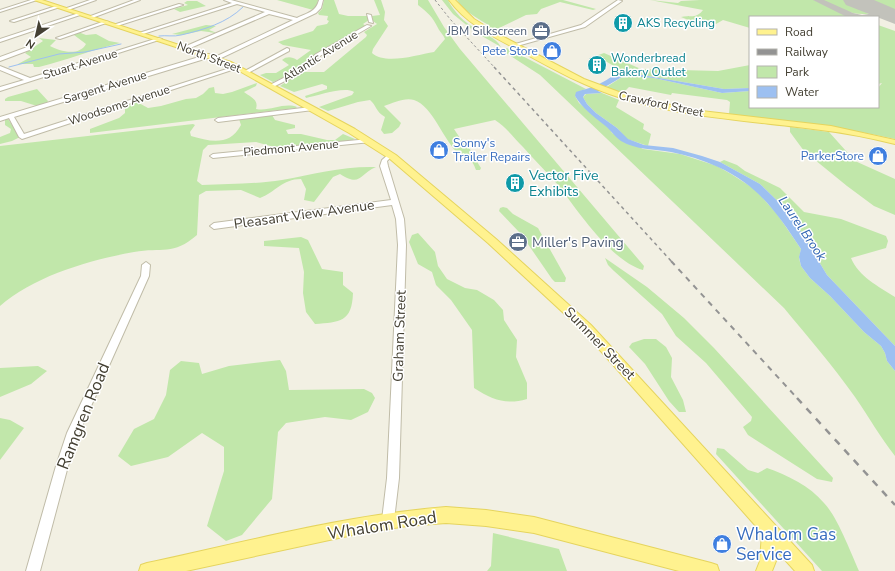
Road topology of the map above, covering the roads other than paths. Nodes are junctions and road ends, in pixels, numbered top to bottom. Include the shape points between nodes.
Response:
1 (36, 0) edge
2 (94, 0) edge
3 (138, 0) edge
4 (226, 0) edge
5 (320, 0) edge
6 (452, 0) edge
7 (620, 1) dead end
8 (237, 3) junction
9 (181, 5) dead end
10 (58, 6) junction
11 (66, 9) junction
12 (0, 11) edge
13 (269, 12) junction
14 (81, 14) junction
15 (369, 15) dead end
16 (90, 17) junction
17 (297, 20) junction
18 (12, 21) dead end
19 (107, 22) junction
20 (115, 25) junction
21 (75, 33) junction
22 (141, 33) junction
23 (58, 38) dead end
24 (160, 39) junction
25 (0, 41) edge
26 (76, 42) dead end
27 (515, 45) junction
28 (30, 48) dead end
29 (186, 48) junction
30 (287, 50) dead end
31 (210, 56) junction
32 (217, 58) junction
33 (0, 59) edge
34 (238, 67) junction
35 (0, 68) edge
36 (246, 72) junction
37 (30, 80) junction
38 (271, 86) junction
39 (0, 90) edge
40 (311, 109) junction
41 (11, 116) junction
42 (0, 119) edge
43 (218, 120) dead end
44 (369, 141) junction
45 (895, 142) edge
46 (390, 155) junction
47 (214, 156) dead end
48 (395, 202) junction
49 (214, 226) dead end
50 (146, 265) dead end
51 (388, 520) junction
52 (770, 531) junction
53 (33, 571) edge
54 (147, 571) edge
55 (711, 571) edge
56 (764, 571) edge
57 (806, 571) edge

1 - 10 main road, North Street
1 - 12 street
2 - 11 street
3 - 16 street
4 - 8 street
5 - 17 street via 320,8 317,11
6 - 27 main road, Crawford Street via 458,9 471,19
7 - 27 street via 580,28
8 - 13 street
8 - 22 street
9 - 20 street
10 - 11 main road, North Street
10 - 18 street
11 - 14 main road, North Street
13 - 17 street
13 - 29 street
14 - 16 main road, North Street
14 - 25 street
15 - 38 street, Atlantic Avenue via 370,24 320,54 299,72
16 - 19 main road, North Street
17 - 32 street
19 - 20 main road, North Street
19 - 21 street
20 - 22 main road, North Street
21 - 23 street
21 - 26 street via 71,35
22 - 24 main road, North Street
24 - 29 main road, North Street
24 - 37 street, Stuart Avenue
27 - 45 main road, Crawford Street via 592,86 646,103 831,129
28 - 33 street
29 - 31 main road, North Street
30 - 36 street
31 - 32 main road, North Street
31 - 41 street, Sargent Avenue
32 - 34 main road, North Street
34 - 36 main road, North Street
34 - 41 street, Woodsome Avenue via 22,137
35 - 37 street
36 - 38 main road, North Street
37 - 39 street, Stuart Avenue
38 - 40 main road, North Street
40 - 43 street
40 - 44 main road, North Street
41 - 42 street, Sargent Avenue
44 - 46 main road, Summer Street
44 - 47 street, Piedmont Avenue
46 - 48 street, Graham Street via 384,161 384,166
46 - 52 main road, Summer Street via 482,232 587,328
48 - 49 street, Pleasant View Avenue
48 - 51 street, Graham Street via 400,219 402,246 393,478
50 - 53 street, Ramgren Road via 145,276 73,433
51 - 54 main road, Whalom Road
51 - 55 main road, Whalom Road via 446,515 518,522
52 - 56 main road via 768,561
52 - 57 main road, Summer Street

